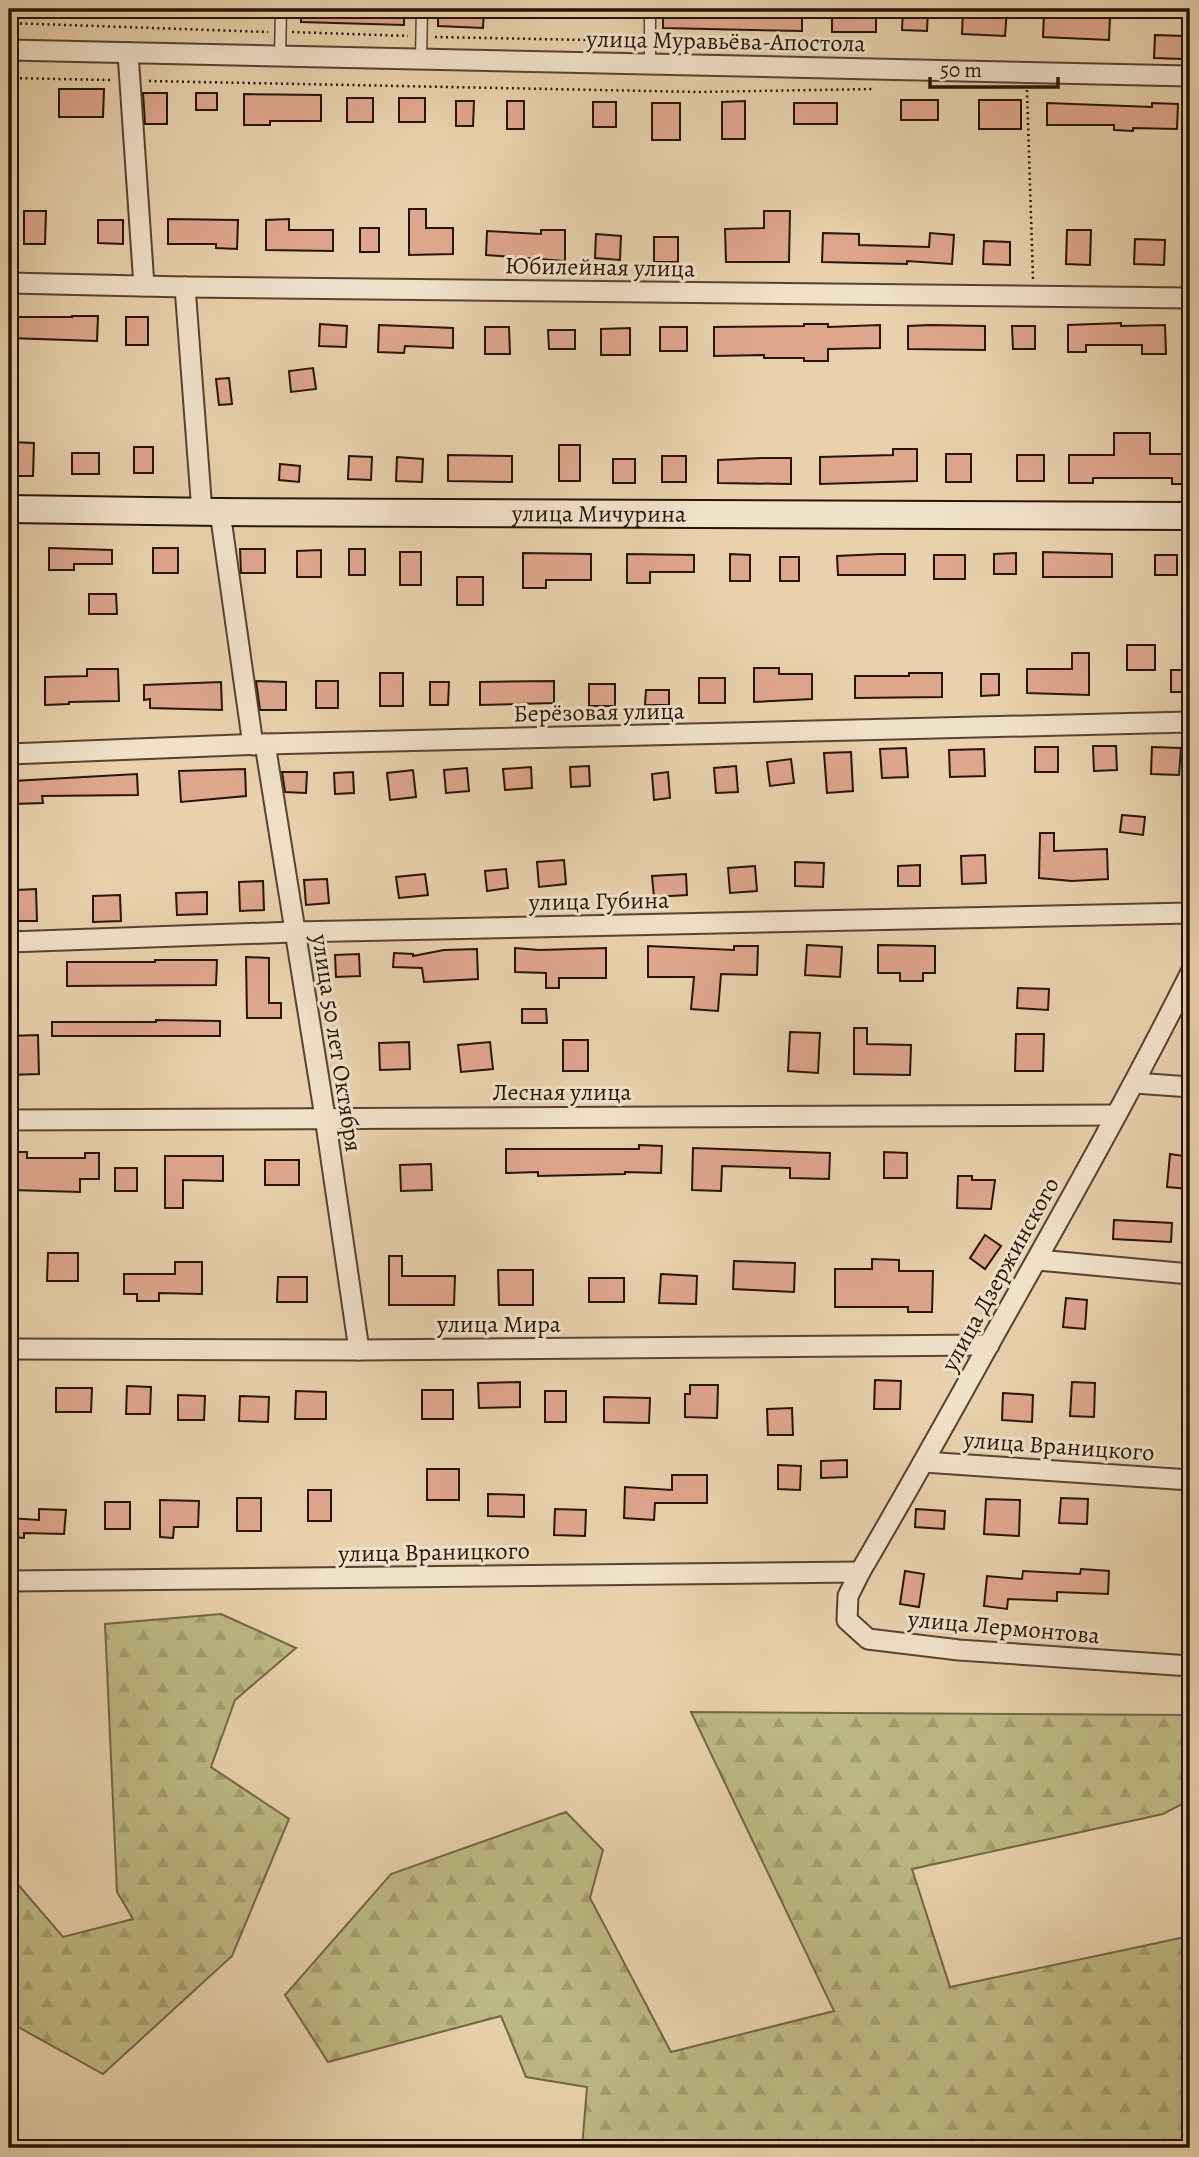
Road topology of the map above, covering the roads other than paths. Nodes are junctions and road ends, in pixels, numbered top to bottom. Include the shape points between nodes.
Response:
1 (281, 9) edge
2 (422, 9) edge
3 (650, 9) edge
4 (9, 50) edge
5 (128, 53) junction
6 (279, 56) junction
7 (421, 59) junction
8 (650, 64) junction
9 (1190, 76) edge
10 (9, 283) edge
11 (144, 286) junction
12 (185, 287) junction
13 (1190, 298) edge
14 (9, 509) edge
15 (211, 512) junction
16 (1190, 516) edge
17 (1190, 722) edge
18 (259, 744) junction
19 (9, 754) edge
20 (1190, 913) edge
21 (295, 932) junction
22 (9, 942) edge
23 (1190, 974) edge
24 (1135, 1083) junction
25 (1190, 1087) edge
26 (1115, 1115) junction
27 (325, 1117) junction
28 (9, 1120) edge
29 (1038, 1260) junction
30 (1190, 1274) edge
31 (989, 1345) junction
32 (9, 1349) edge
33 (359, 1350) junction
34 (924, 1462) junction
35 (1190, 1480) edge
36 (860, 1572) junction
37 (9, 1581) edge
38 (848, 1596) joint
39 (1190, 1667) edge

1 - 6 lane
2 - 7 lane
3 - 8 lane
4 - 5 street, улица Муравьёва-Апостола
5 - 6 street, улица Муравьёва-Апостола
5 - 11 street
6 - 7 street, улица Муравьёва-Апостола
7 - 8 street, улица Муравьёва-Апостола
8 - 9 street, улица Муравьёва-Апостола
10 - 11 street, Юбилейная улица
11 - 12 street, Юбилейная улица
12 - 13 street, Юбилейная улица
12 - 15 street, улица 50 лет Октября
14 - 15 street, улица Мичурина
15 - 16 street, улица Мичурина
15 - 18 street, улица 50 лет Октября
17 - 18 street, Берёзовая улица
18 - 19 street, Берёзовая улица
18 - 21 street, улица 50 лет Октября
20 - 21 street, улица Губина
21 - 22 street, улица Губина
21 - 27 street, улица 50 лет Октября
23 - 24 street, улица Дзержинского
24 - 25 street
24 - 26 street, улица Дзержинского
26 - 27 street, Лесная улица
26 - 29 street, улица Дзержинского
27 - 28 street, Лесная улица
27 - 33 street, улица 50 лет Октября
29 - 30 street
29 - 31 street, улица Дзержинского
31 - 33 street, улица Мира
31 - 34 street, улица Дзержинского
32 - 33 street, улица Мира
34 - 35 street, улица Враницкого
34 - 36 street, улица Дзержинского
36 - 37 street, улица Враницкого
36 - 38 street, улица Дзержинского
38 - 39 street, улица Лермонтова via 846,1620 868,1639

